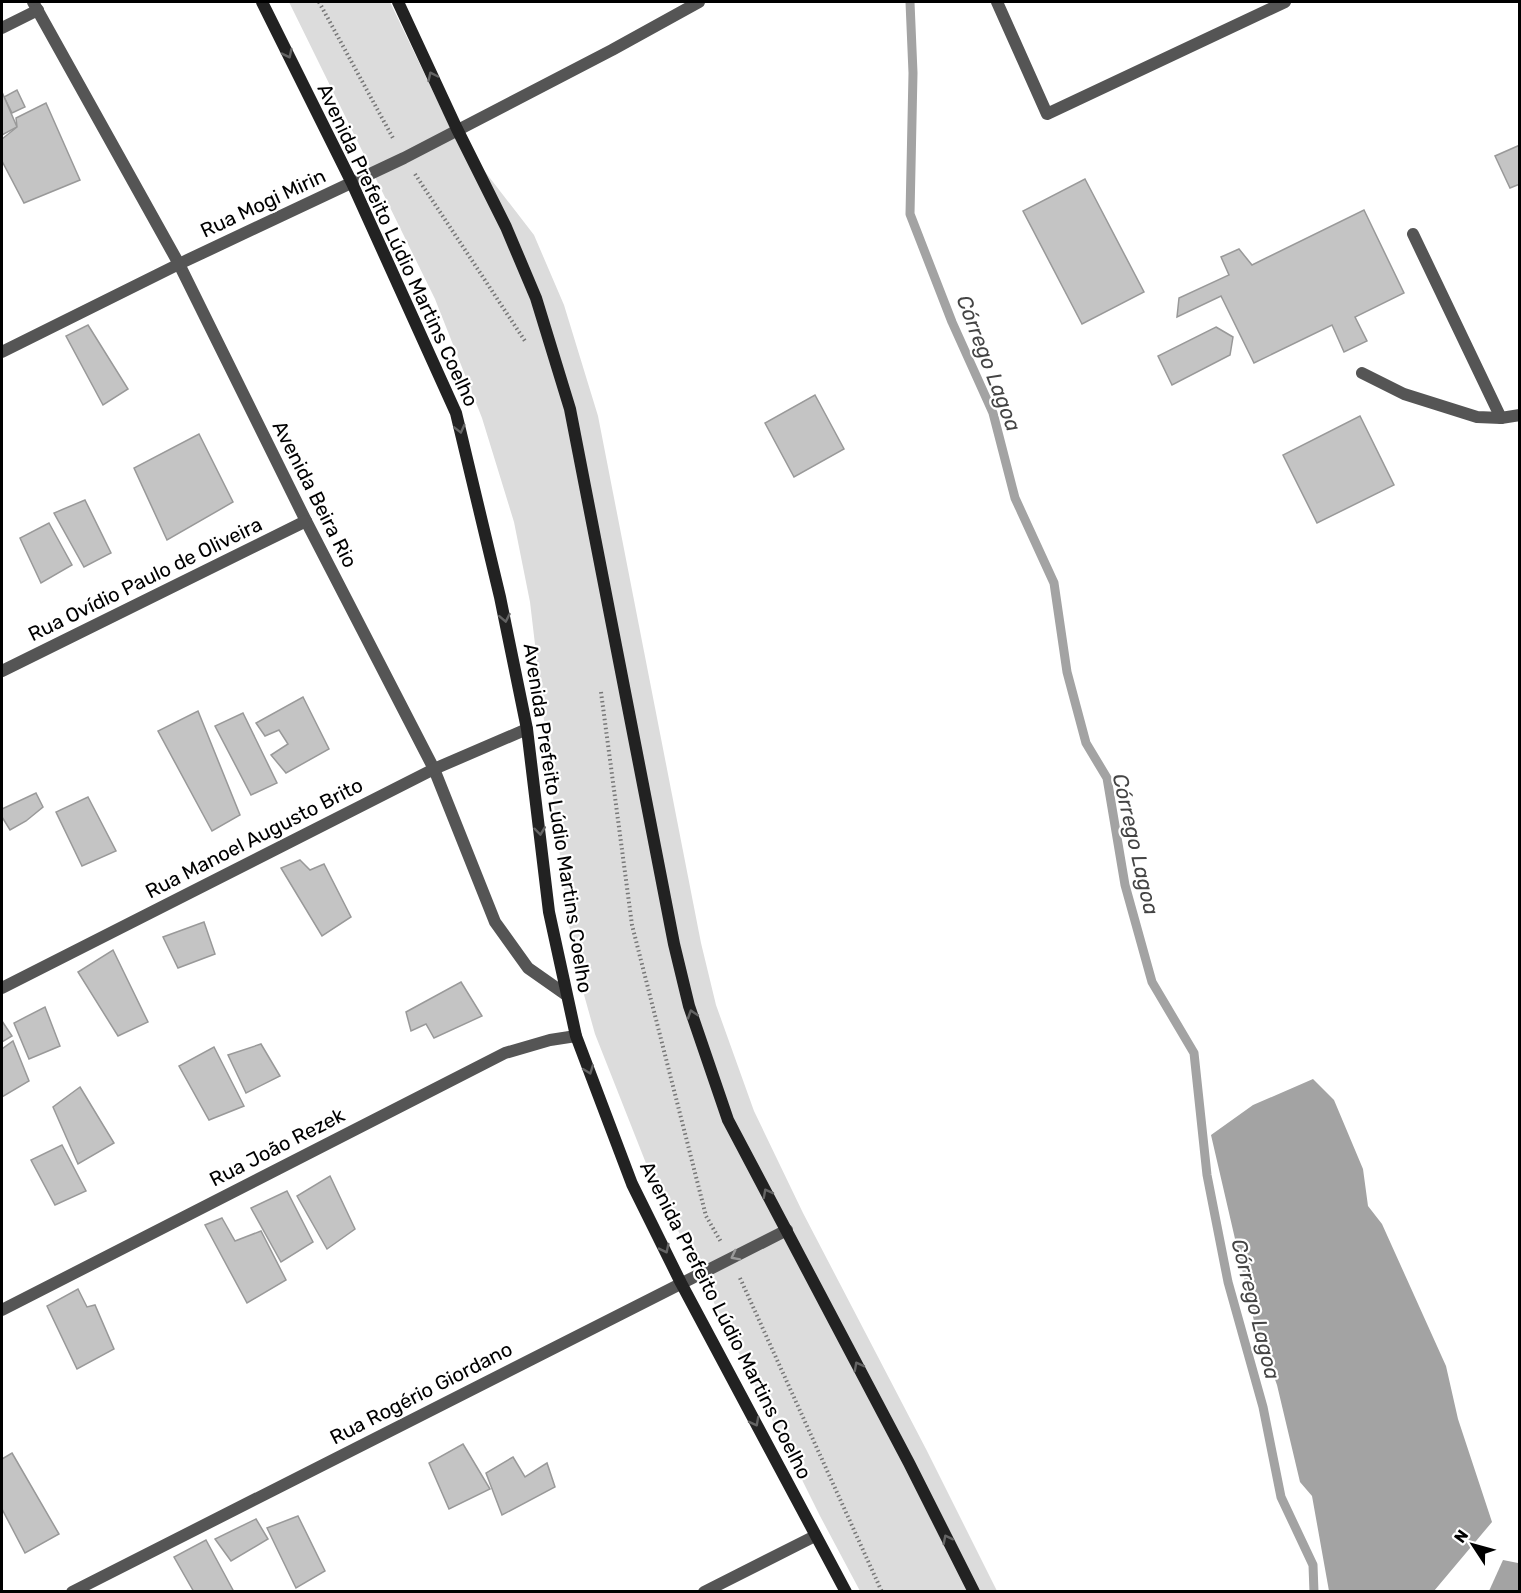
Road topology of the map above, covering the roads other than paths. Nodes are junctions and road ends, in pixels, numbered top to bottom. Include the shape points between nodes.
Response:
1 (262, 2) edge
2 (398, 2) edge
3 (699, 2) edge
4 (997, 2) edge
5 (1285, 2) edge
6 (36, 6) edge
7 (2, 28) edge
8 (457, 129) junction
9 (352, 183) junction
10 (1413, 234) dead end
11 (179, 264) junction
12 (2, 352) edge
13 (1362, 373) dead end
14 (1520, 415) edge
15 (1501, 418) junction
16 (306, 521) junction
17 (2, 671) edge
18 (527, 729) junction
19 (434, 769) junction
20 (2, 988) edge
21 (565, 994) junction
22 (576, 1036) junction
23 (787, 1230) junction
24 (681, 1283) junction
25 (2, 1310) edge
26 (815, 1536) junction
27 (72, 1592) edge
28 (704, 1592) edge
29 (846, 1592) edge
30 (974, 1592) edge

1 -> 9 main road, Avenida Prefeito Lúdio Martins Coelho
8 -> 2 main road
3 - 8 street, Rua Mogi Mirin
4 - 5 street via 1047,114
6 - 7 street
6 - 11 street, Avenida Beira Rio
8 - 9 street, Rua Mogi Mirin
23 -> 8 main road via 728,1120 689,1006 570,409 536,298
9 - 11 street, Rua Mogi Mirin
9 -> 18 main road, Avenida Prefeito Lúdio Martins Coelho via 456,413
10 - 15 street
11 - 12 street, Rua Mogi Mirin
11 - 16 street, Avenida Beira Rio
13 - 15 street via 1404,394 1477,417
14 - 15 street
16 - 17 street, Rua Ovídio Paulo de Oliveira
16 - 19 street, Avenida Beira Rio
18 - 19 street, Rua Manoel Augusto Brito
18 -> 21 main road, Avenida Prefeito Lúdio Martins Coelho via 549,912
19 - 20 street, Rua Manoel Augusto Brito
19 - 21 street, Avenida Beira Rio via 495,922 528,968
21 - 22 main road, Avenida Prefeito Lúdio Martins Coelho
22 -> 24 main road, Avenida Prefeito Lúdio Martins Coelho via 632,1184
22 - 25 street, Rua João Rezek via 505,1053
23 -> 24 street, Rua Rogério Giordano
30 -> 23 main road
24 -> 26 main road, Avenida Prefeito Lúdio Martins Coelho
24 - 27 street, Rua Rogério Giordano
26 - 28 street
26 - 29 main road, Avenida Prefeito Lúdio Martins Coelho

